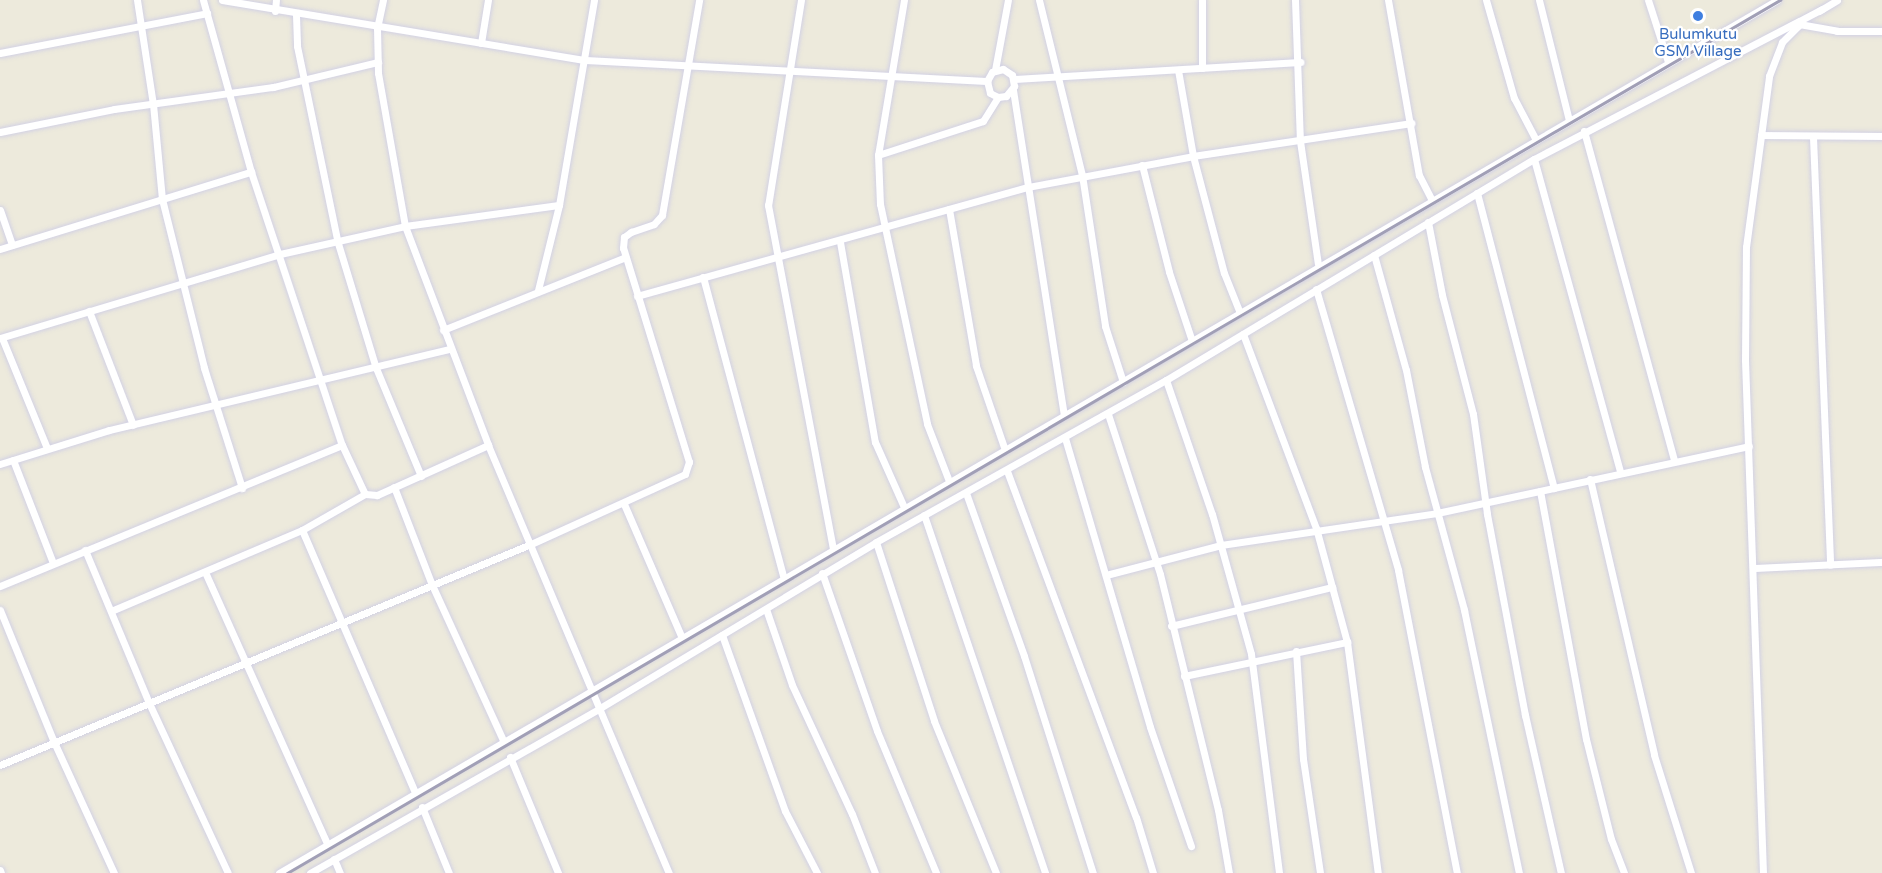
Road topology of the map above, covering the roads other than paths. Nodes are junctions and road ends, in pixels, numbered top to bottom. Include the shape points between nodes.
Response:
1 (137, 0) edge
2 (203, 0) edge
3 (222, 0) edge
4 (276, 0) edge
5 (382, 0) edge
6 (488, 0) edge
7 (594, 0) edge
8 (699, 0) edge
9 (801, 0) edge
10 (904, 0) edge
11 (1008, 0) edge
12 (1039, 0) edge
13 (1202, 0) edge
14 (1295, 0) edge
15 (1388, 0) edge
16 (1486, 0) edge
17 (1539, 0) edge
18 (1648, 0) edge
19 (1777, 0) edge
20 (1837, 0) edge
21 (1822, 9) junction
22 (274, 11) junction
23 (207, 13) junction
24 (296, 15) junction
25 (1799, 24) junction
26 (141, 25) junction
27 (377, 28) junction
28 (1882, 31) edge
29 (481, 43) junction
30 (0, 53) edge
31 (584, 60) junction
32 (378, 62) junction
33 (1300, 62) junction
34 (1668, 62) junction
35 (686, 67) junction
36 (1202, 68) junction
37 (995, 70) junction
38 (1178, 70) junction
39 (789, 73) junction
40 (1056, 77) junction
41 (891, 78) junction
42 (1014, 79) junction
43 (303, 80) junction
44 (987, 81) junction
45 (1013, 90) junction
46 (229, 94) junction
47 (998, 97) junction
48 (153, 104) junction
49 (1569, 120) junction
50 (1412, 123) junction
51 (1584, 131) junction
52 (0, 132) edge
53 (1761, 135) junction
54 (1882, 136) edge
55 (1813, 137) junction
56 (1536, 140) junction
57 (1300, 141) junction
58 (878, 155) junction
59 (1193, 156) junction
60 (1534, 159) junction
61 (1142, 165) junction
62 (251, 172) junction
63 (1082, 175) junction
64 (1028, 187) junction
65 (1477, 193) junction
66 (162, 199) junction
67 (1432, 200) junction
68 (559, 205) junction
69 (949, 209) junction
70 (0, 210) edge
71 (1428, 222) junction
72 (405, 226) junction
73 (886, 229) junction
74 (338, 240) junction
75 (840, 242) junction
76 (12, 245) junction
77 (0, 249) edge
78 (280, 254) junction
79 (1374, 255) junction
80 (777, 257) junction
81 (623, 258) junction
82 (1318, 264) junction
83 (703, 277) junction
84 (182, 282) junction
85 (1316, 289) junction
86 (538, 290) junction
87 (637, 296) junction
88 (89, 311) junction
89 (1240, 313) junction
90 (443, 330) junction
91 (1243, 334) junction
92 (1, 338) edge
93 (1192, 341) junction
94 (449, 349) junction
95 (376, 368) junction
96 (1166, 381) junction
97 (322, 382) junction
98 (1123, 382) junction
99 (216, 404) junction
100 (1064, 414) junction
101 (1108, 414) junction
102 (133, 425) junction
103 (1065, 438) junction
104 (342, 445) junction
105 (488, 445) junction
106 (1749, 446) junction
107 (47, 448) junction
108 (1005, 450) junction
109 (13, 460) junction
110 (1674, 460) junction
111 (0, 464) edge
112 (1007, 471) junction
113 (1620, 472) junction
114 (421, 476) junction
115 (1590, 479) junction
116 (949, 481) junction
117 (394, 487) junction
118 (242, 488) junction
119 (1554, 488) junction
120 (1540, 490) junction
121 (966, 493) junction
122 (366, 494) junction
123 (1486, 502) junction
124 (624, 504) junction
125 (904, 507) junction
126 (1437, 513) junction
127 (924, 515) junction
128 (1385, 520) junction
129 (1316, 528) junction
130 (302, 530) junction
131 (876, 542) junction
132 (531, 544) junction
133 (1221, 545) junction
134 (833, 548) junction
135 (85, 550) junction
136 (1155, 559) junction
137 (1882, 562) edge
138 (53, 563) junction
139 (1830, 565) junction
140 (1753, 568) junction
141 (205, 572) junction
142 (822, 573) junction
143 (1106, 575) junction
144 (784, 579) junction
145 (432, 585) junction
146 (0, 586) edge
147 (1332, 587) junction
148 (766, 609) junction
149 (0, 610) edge
150 (1240, 610) junction
151 (111, 611) junction
152 (340, 622) junction
153 (1171, 626) junction
154 (722, 635) junction
155 (682, 638) junction
156 (1347, 642) junction
157 (1296, 651) junction
158 (1252, 661) junction
159 (245, 662) junction
160 (1184, 676) junction
161 (591, 689) junction
162 (149, 703) junction
163 (600, 708) junction
164 (54, 742) junction
165 (504, 742) junction
166 (510, 757) junction
167 (0, 765) edge
168 (414, 792) junction
169 (422, 807) junction
170 (327, 843) junction
171 (1191, 846) dead end
172 (334, 858) junction
173 (114, 873) edge
174 (228, 873) edge
175 (279, 873) edge
176 (309, 873) edge
177 (340, 873) edge
178 (449, 873) edge
179 (558, 873) edge
180 (669, 873) edge
181 (817, 873) edge
182 (875, 873) edge
183 (936, 873) edge
184 (996, 873) edge
185 (1045, 873) edge
186 (1093, 873) edge
187 (1153, 873) edge
188 (1229, 873) edge
189 (1279, 873) edge
190 (1320, 873) edge
191 (1378, 873) edge
192 (1457, 873) edge
193 (1519, 873) edge
194 (1561, 873) edge
195 (1624, 873) edge
196 (1691, 873) edge
197 (1763, 873) edge

1 - 26 street
2 - 23 street
3 - 22 street
4 - 22 street
5 - 27 street
6 - 29 street
7 - 31 street
8 - 35 street
9 - 39 street
10 - 41 street
11 - 37 street
12 - 40 street
13 - 36 street
14 - 33 street
15 - 50 street
16 - 56 street via 1514,98
17 - 49 street
18 - 34 street
19 - 34 street
20 - 21 street
21 - 25 street
21 - 51 street
22 - 24 street
23 - 26 street
23 - 46 street
24 - 27 street
24 - 43 street
25 - 28 street via 1837,31
25 - 53 street via 1782,42 1774,61
26 - 30 street
26 - 48 street
27 - 29 street
27 - 32 street
29 - 31 street
31 - 35 street
31 - 68 street
32 - 43 street
32 - 72 street
33 - 36 street
33 - 57 street
34 - 49 street
35 - 39 street
35 - 81 street via 662,215 654,224 624,237
36 - 38 street
37 - 42 street via 1007,70
37 - 44 street
38 - 40 street
38 - 59 street
39 - 41 street
39 - 80 street via 768,205
40 - 42 street
40 - 63 street via 1061,82
41 - 44 street
41 - 58 street
42 - 45 street
43 - 46 street
43 - 74 street
44 - 47 street via 988,89
45 - 47 street
45 - 64 street
46 - 48 street
46 - 62 street
47 - 58 street via 983,121
48 - 52 street
48 - 66 street
49 - 56 street
50 - 57 street
50 - 67 street via 1419,175
51 - 60 street
51 - 110 street
53 - 55 street
53 - 106 street via 1746,247
54 - 55 street
55 - 139 street
56 - 67 street
57 - 59 street
57 - 82 street
58 - 73 street via 880,204
59 - 61 street
59 - 89 street via 1224,273
60 - 65 street
60 - 113 street
61 - 63 street
61 - 93 street via 1169,272
62 - 66 street
62 - 78 street
63 - 64 street
63 - 98 street via 1105,326
64 - 69 street
64 - 100 street
65 - 71 street
65 - 119 street
66 - 76 street
66 - 84 street
67 - 82 street
68 - 72 street
68 - 86 street via 547,268
69 - 73 street
69 - 108 street via 976,366
70 - 76 street
71 - 79 street
71 - 123 street via 1442,295 1473,414
72 - 74 street
72 - 90 street
73 - 75 street
73 - 116 street via 927,424
74 - 78 street
74 - 95 street
75 - 80 street
75 - 125 street via 875,442
76 - 77 street
78 - 84 street
78 - 97 street
79 - 85 street
79 - 126 street via 1406,370
80 - 83 street
80 - 134 street
81 - 86 street
81 - 87 street
82 - 89 street
83 - 87 street
83 - 144 street
84 - 88 street
84 - 99 street
85 - 91 street
85 - 128 street
86 - 90 street
87 - 124 street via 689,462 685,474
88 - 92 street
88 - 102 street
89 - 93 street
90 - 94 street
91 - 96 street
91 - 129 street
92 - 107 street
93 - 98 street
94 - 95 street
94 - 105 street
95 - 97 street
95 - 114 street
96 - 101 street
96 - 133 street
97 - 99 street
97 - 104 street
98 - 100 street
99 - 102 street
99 - 118 street
100 - 108 street
101 - 103 street
101 - 136 street
102 - 107 street
103 - 112 street
103 - 143 street
104 - 118 street
104 - 122 street
105 - 114 street
105 - 132 street
106 - 110 street
106 - 140 street
107 - 109 street
108 - 116 street
109 - 111 street
109 - 138 street
110 - 113 street
112 - 121 street
112 - 187 street via 1136,817
113 - 115 street
114 - 117 street
115 - 119 street
115 - 196 street via 1651,744
116 - 125 street
117 - 122 street via 377,495
117 - 145 street
118 - 135 street
119 - 120 street
120 - 123 street
120 - 195 street via 1588,748 1611,839
121 - 127 street
121 - 186 street via 1024,656
122 - 130 street
123 - 126 street
123 - 194 street via 1525,715
124 - 132 street
124 - 155 street
125 - 134 street
126 - 128 street
126 - 193 street via 1464,610
127 - 131 street
127 - 185 street
128 - 129 street
128 - 192 street
129 - 133 street
129 - 147 street
130 - 141 street
130 - 152 street
131 - 142 street
131 - 184 street via 934,721
132 - 145 street
132 - 161 street
133 - 136 street
133 - 150 street
134 - 144 street
135 - 138 street
135 - 151 street
136 - 143 street
136 - 153 street
137 - 139 street
138 - 146 street
139 - 140 street
140 - 197 street
141 - 151 street
141 - 159 street
142 - 148 street
142 - 183 street via 878,731
143 - 171 street via 1150,727
144 - 155 street
145 - 152 street
145 - 165 street
147 - 150 street
147 - 156 street
148 - 154 street
148 - 182 street via 792,684
149 - 164 street
150 - 153 street
150 - 158 street
151 - 162 street
152 - 159 street
152 - 168 street
153 - 160 street
154 - 163 street
154 - 181 street via 785,811
155 - 161 street
156 - 157 street
156 - 191 street
157 - 158 street
157 - 190 street via 1304,759
158 - 160 street
158 - 189 street
159 - 162 street
159 - 170 street
160 - 188 street via 1218,810
161 - 163 street
161 - 165 street
162 - 164 street
162 - 174 street
163 - 166 street
163 - 180 street
164 - 167 street
164 - 173 street
165 - 168 street
166 - 169 street
166 - 179 street
168 - 170 street
169 - 172 street
169 - 178 street
170 - 175 street
172 - 176 street
172 - 177 street

